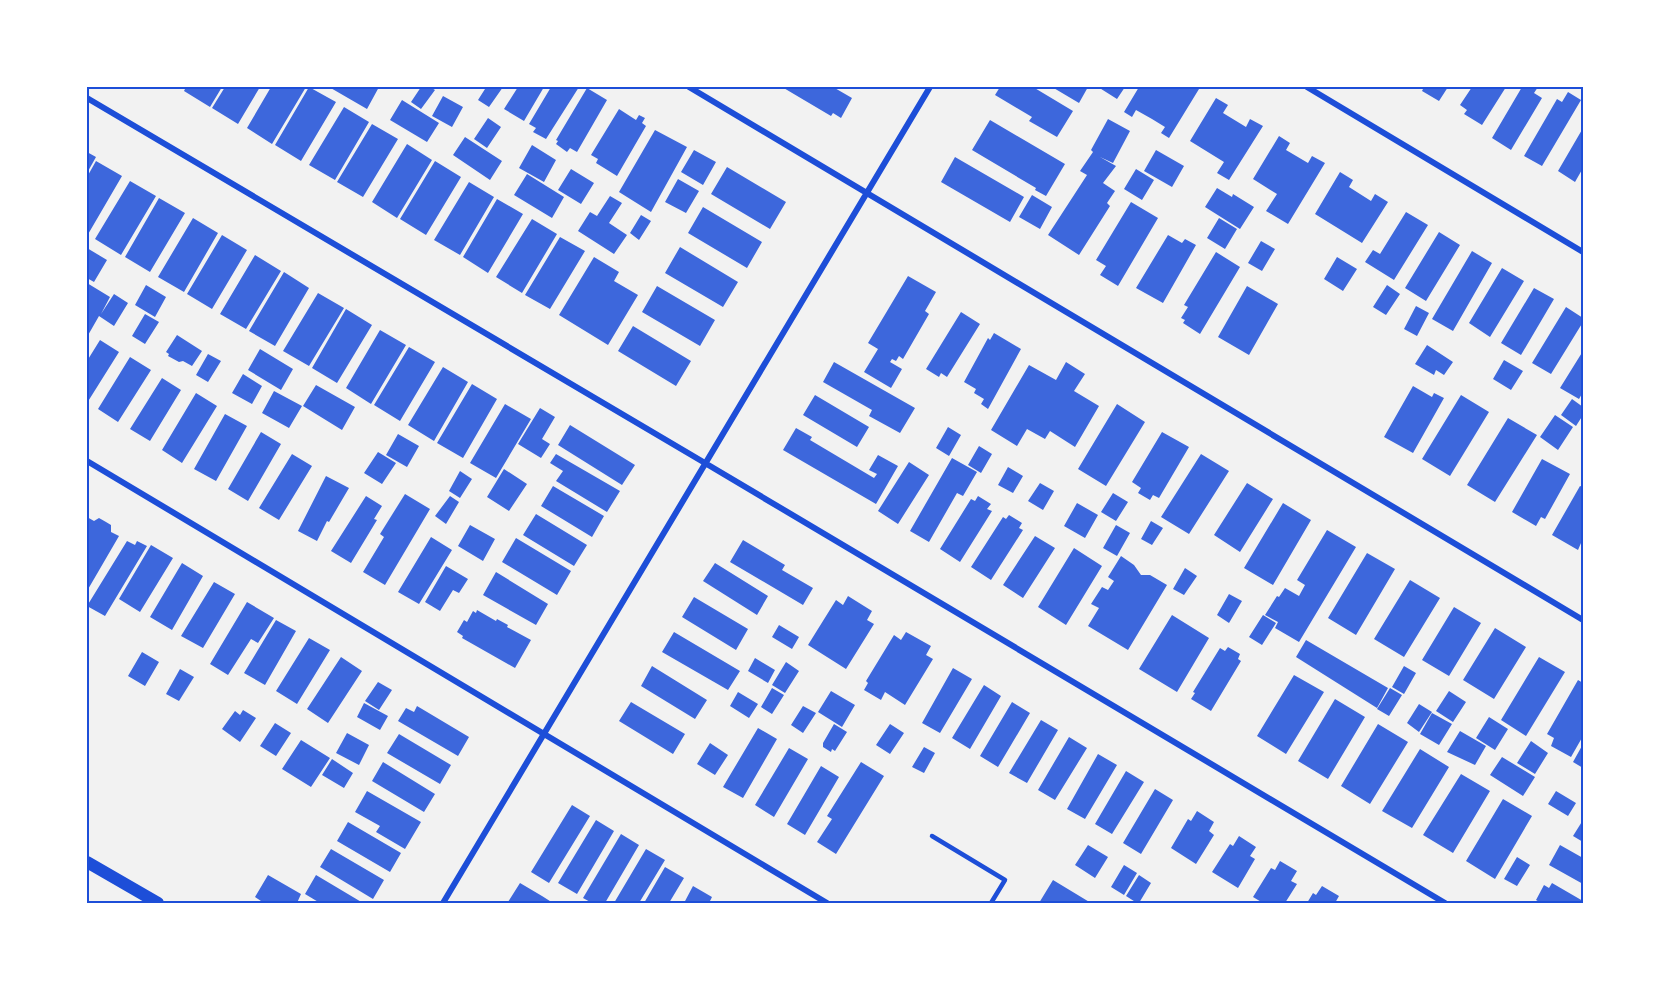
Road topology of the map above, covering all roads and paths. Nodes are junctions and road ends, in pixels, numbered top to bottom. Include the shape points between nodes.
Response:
1 (689, 87) edge
2 (930, 87) edge
3 (1306, 87) edge
4 (87, 98) edge
5 (867, 193) junction
6 (1583, 252) edge
7 (87, 461) edge
8 (705, 463) junction
9 (1583, 620) edge
10 (544, 734) junction
11 (932, 836) dead end
12 (87, 862) edge
13 (158, 903) edge
14 (443, 903) edge
15 (827, 903) edge
16 (991, 903) edge
17 (1445, 903) edge

1 - 5 street
2 - 5 street
3 - 6 street
4 - 8 street
5 - 8 street
5 - 9 street
7 - 10 street
8 - 10 street
8 - 17 street
10 - 14 street
10 - 15 street
11 - 16 lane via 1005,880
12 - 13 main road

